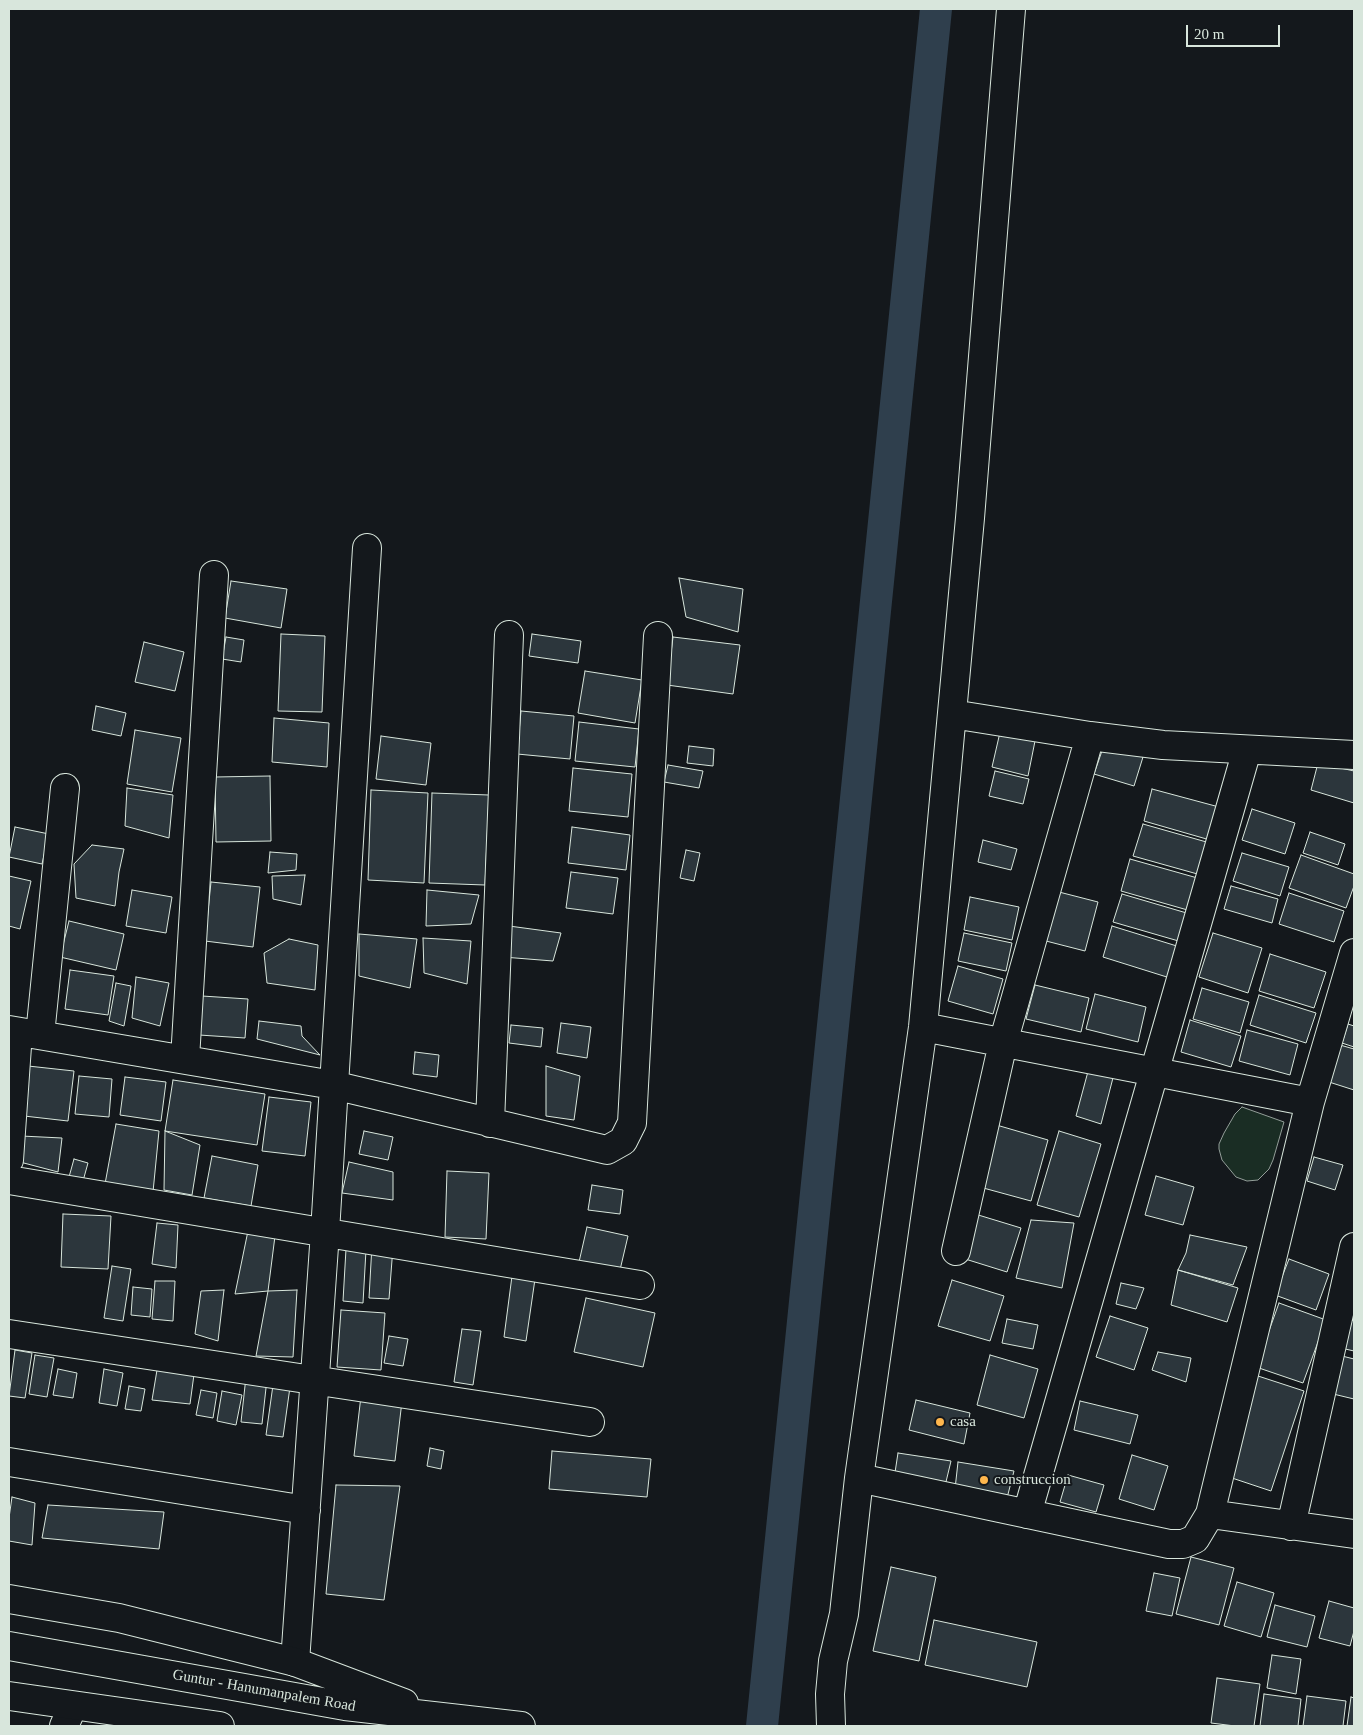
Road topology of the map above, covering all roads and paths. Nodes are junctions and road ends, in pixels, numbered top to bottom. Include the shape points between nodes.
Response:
1 (1011, 9) edge
2 (367, 548) dead end
3 (214, 575) dead end
4 (509, 635) dead end
5 (658, 636) dead end
6 (952, 714) junction
7 (1090, 736) junction
8 (1247, 750) junction
9 (1354, 755) edge
10 (65, 788) dead end
11 (1354, 953) edge
12 (923, 1027) junction
13 (22, 1032) edge
14 (1003, 1043) junction
15 (185, 1060) junction
16 (1154, 1071) junction
17 (333, 1085) junction
18 (1310, 1102) junction
19 (490, 1123) junction
20 (9, 1160) edge
21 (9, 1180) edge
22 (325, 1232) junction
23 (1354, 1247) edge
24 (956, 1251) dead end
25 (640, 1285) dead end
26 (9, 1334) edge
27 (315, 1380) junction
28 (590, 1422) dead end
29 (9, 1462) edge
30 (859, 1478) junction
31 (306, 1510) junction
32 (1028, 1514) junction
33 (1210, 1514) junction
34 (1291, 1526) junction
35 (1354, 1534) edge
36 (9, 1598) edge
37 (9, 1646) edge
38 (295, 1662) junction
39 (9, 1696) edge
40 (69, 1716) edge
41 (445, 1719) junction
42 (220, 1726) edge
43 (382, 1726) edge
44 (521, 1726) edge
45 (831, 1726) edge

1 - 6 street
2 - 17 street
3 - 15 street
4 - 19 street
5 - 19 street via 632,1123 623,1140 607,1150
6 - 7 street
6 - 12 street
7 - 8 street
7 - 14 street
8 - 9 street
8 - 16 street
10 - 13 street
11 - 18 street
12 - 14 street
12 - 30 street
13 - 15 street
13 - 20 street
14 - 16 street
14 - 24 street
15 - 17 street
16 - 18 street
16 - 32 street
17 - 19 street
17 - 22 street
18 - 33 street
21 - 22 street
22 - 25 street
22 - 27 street
23 - 34 street
26 - 27 street
27 - 28 street
27 - 31 street
29 - 31 street
30 - 32 street
30 - 45 street via 844,1614 833,1661
31 - 38 street
32 - 33 street via 1169,1544 1183,1544 1195,1539
33 - 34 street
34 - 35 street
36 - 38 street via 119,1618
37 - 41 street, Guntur - Hanumanpalem Road via 345,1706
38 - 41 street
39 - 40 street
40 - 42 street
41 - 43 street
41 - 44 street, Guntur - Hanumanpalem Road

